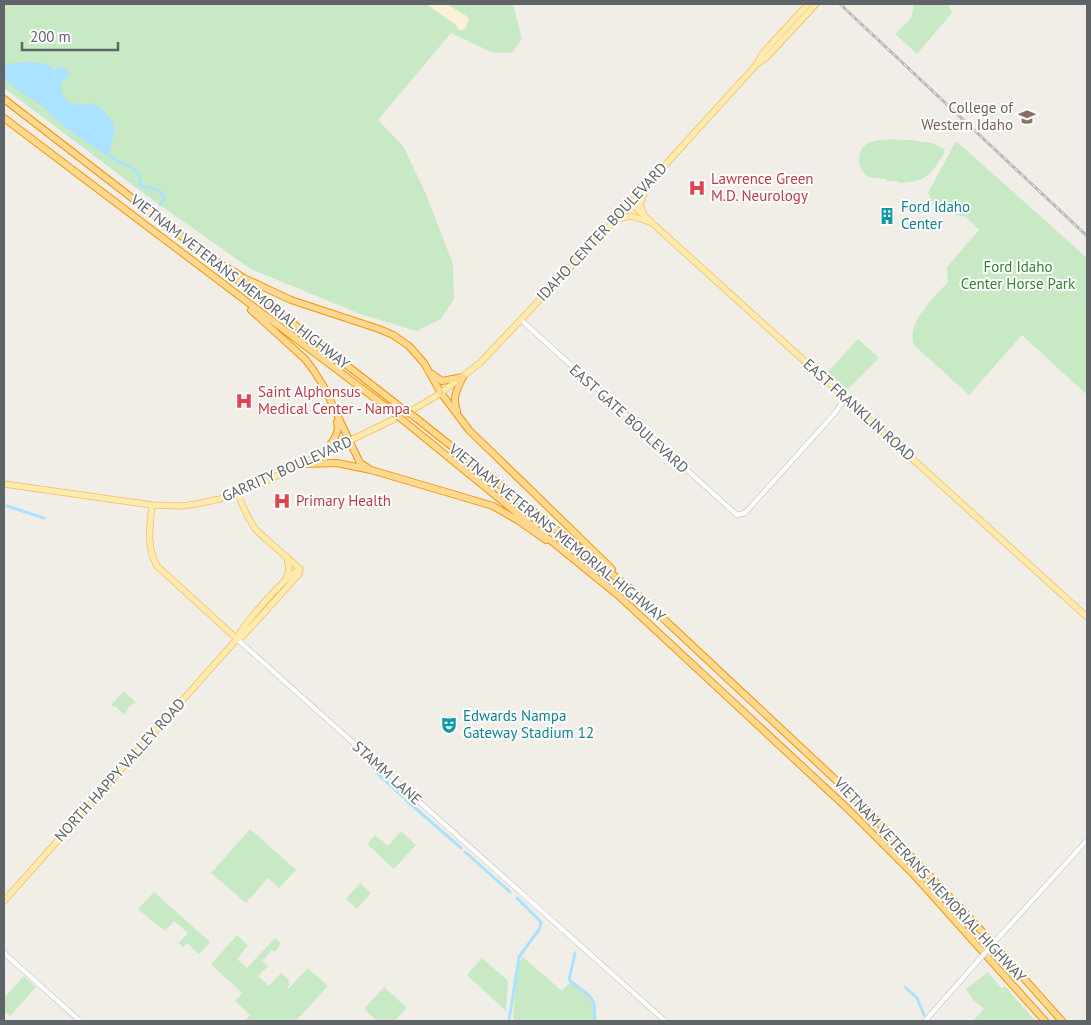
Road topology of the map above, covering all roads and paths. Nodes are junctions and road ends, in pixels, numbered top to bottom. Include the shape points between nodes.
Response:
1 (808, 4) edge
2 (816, 4) edge
3 (757, 64) junction
4 (4, 99) edge
5 (4, 118) edge
6 (647, 185) junction
7 (630, 203) junction
8 (645, 216) junction
9 (616, 219) junction
10 (651, 222) junction
11 (203, 253) junction
12 (221, 283) junction
13 (520, 320) junction
14 (430, 372) junction
15 (463, 377) junction
16 (441, 393) junction
17 (845, 401) junction
18 (336, 414) junction
19 (459, 418) junction
20 (349, 441) junction
21 (326, 451) junction
22 (301, 464) junction
23 (371, 470) junction
24 (4, 484) edge
25 (237, 492) junction
26 (152, 505) junction
27 (570, 555) junction
28 (287, 557) junction
29 (300, 569) junction
30 (285, 580) junction
31 (636, 593) junction
32 (1087, 617) edge
33 (238, 639) junction
34 (1087, 840) edge
35 (4, 901) edge
36 (4, 953) edge
37 (80, 1021) edge
38 (665, 1021) edge
39 (925, 1021) edge
40 (1045, 1021) edge
41 (1062, 1021) edge

1 - 3 main road, IDAHO CENTER BOULEVARD via 762,54
2 - 3 main road, IDAHO CENTER BOULEVARD
3 - 6 main road, IDAHO CENTER BOULEVARD
4 - 11 highway, VIETNAM VETERANS MEMORIAL HIGHWAY
5 - 12 highway, VIETNAM VETERANS MEMORIAL HIGHWAY
6 - 7 main road, IDAHO CENTER BOULEVARD
6 - 8 main road via 640,205
7 - 8 main road, EAST FRANKLIN ROAD
7 - 9 main road, IDAHO CENTER BOULEVARD
8 - 10 main road, EAST FRANKLIN ROAD
9 - 10 main road via 630,216
9 - 13 main road, IDAHO CENTER BOULEVARD
10 - 17 main road, EAST FRANKLIN ROAD
11 - 14 highway via 244,278 291,300 393,335 409,346
11 - 31 highway, VIETNAM VETERANS MEMORIAL HIGHWAY, bridge
12 - 18 highway via 305,359 324,387
12 - 27 highway, VIETNAM VETERANS MEMORIAL HIGHWAY, bridge via 389,409
13 - 15 main road, IDAHO CENTER BOULEVARD
13 - 17 street, EAST GATE BOULEVARD via 739,516
14 - 15 highway via 442,380
14 - 16 highway
15 - 16 main road, IDAHO CENTER BOULEVARD
15 - 19 highway via 454,397
16 - 19 highway
16 - 20 main road, GARRITY BOULEVARD
17 - 32 main road, EAST FRANKLIN ROAD
18 - 20 highway
18 - 21 highway via 339,429
19 - 31 highway
20 - 21 main road, GARRITY BOULEVARD
20 - 23 highway via 360,462
21 - 22 main road, GARRITY BOULEVARD
22 - 23 highway via 337,463
22 - 25 main road, GARRITY BOULEVARD
23 - 27 highway via 493,506
24 - 26 main road, GARRITY BOULEVARD
25 - 26 main road, GARRITY BOULEVARD via 196,504
25 - 28 main road via 256,530
26 - 33 main road, STAMM LANE via 149,542 157,566
27 - 40 highway, VIETNAM VETERANS MEMORIAL HIGHWAY via 620,597 848,809 915,876
28 - 29 main road
28 - 30 main road via 289,569
29 - 30 main road, NORTH HAPPY VALLEY ROAD
29 - 33 main road, NORTH HAPPY VALLEY ROAD via 286,589
30 - 33 main road, NORTH HAPPY VALLEY ROAD via 240,632
31 - 41 highway, VIETNAM VETERANS MEMORIAL HIGHWAY via 855,798 969,917
33 - 35 main road, NORTH HAPPY VALLEY ROAD
33 - 38 street, STAMM LANE
34 - 39 street, bridge
36 - 37 street

